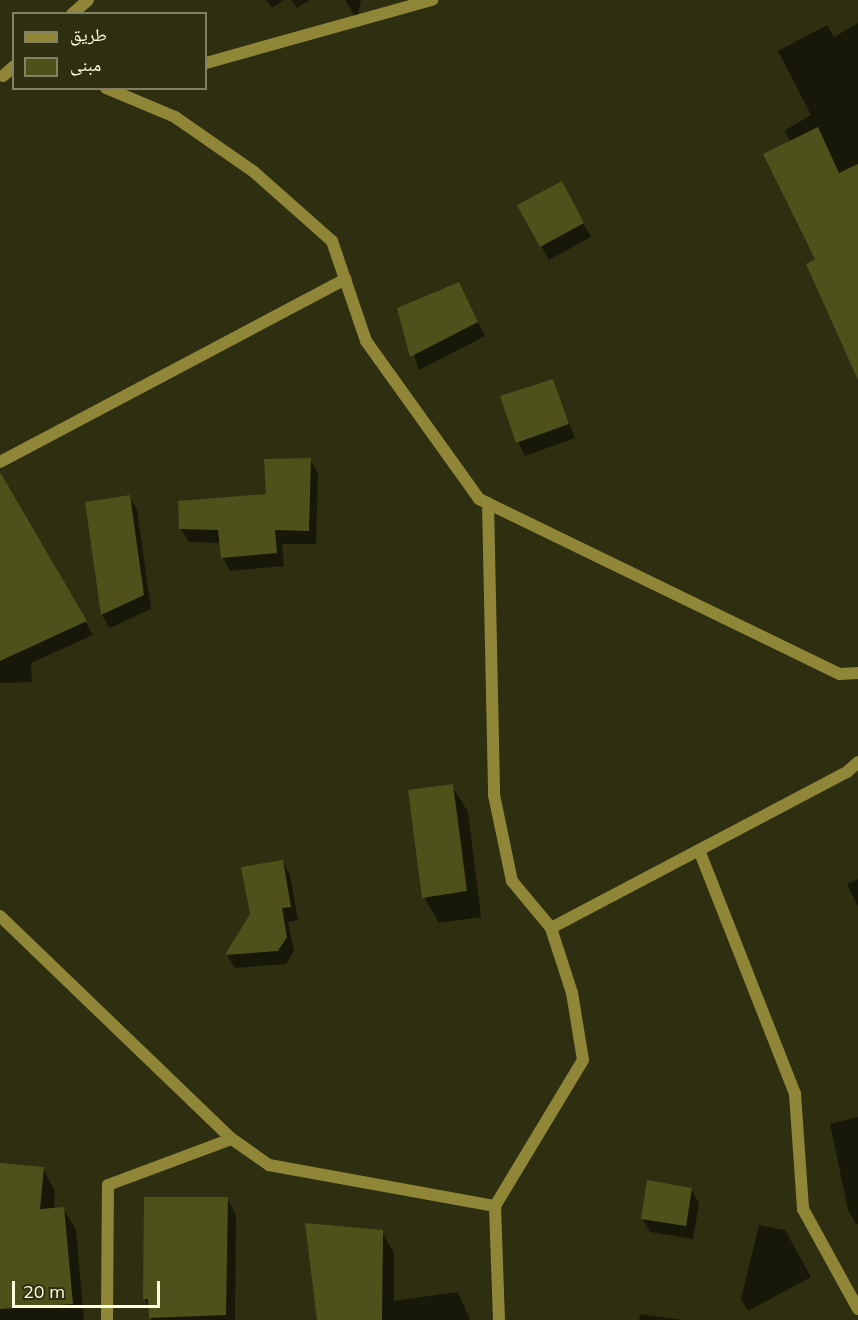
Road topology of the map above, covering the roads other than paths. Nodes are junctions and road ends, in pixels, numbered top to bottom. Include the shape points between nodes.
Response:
1 (88, 0) edge
2 (432, 0) edge
3 (74, 12) edge
4 (207, 63) edge
5 (111, 90) edge
6 (345, 279) junction
7 (0, 462) edge
8 (488, 503) junction
9 (858, 673) edge
10 (858, 762) edge
11 (699, 850) junction
12 (0, 916) edge
13 (551, 928) junction
14 (232, 1140) junction
15 (495, 1206) junction
16 (858, 1309) edge
17 (107, 1320) edge
18 (499, 1320) edge

1 - 3 street
2 - 4 street
5 - 6 street via 175,117 254,172 332,241
6 - 7 street
6 - 8 street via 366,341 479,499
8 - 9 street via 840,674
8 - 13 street via 494,795 512,881
10 - 11 street via 847,772
11 - 13 street
11 - 16 street via 795,1094 803,1209
12 - 14 street
13 - 15 street via 572,993 583,1060
14 - 15 street via 269,1165
14 - 17 street via 108,1185
15 - 18 street

